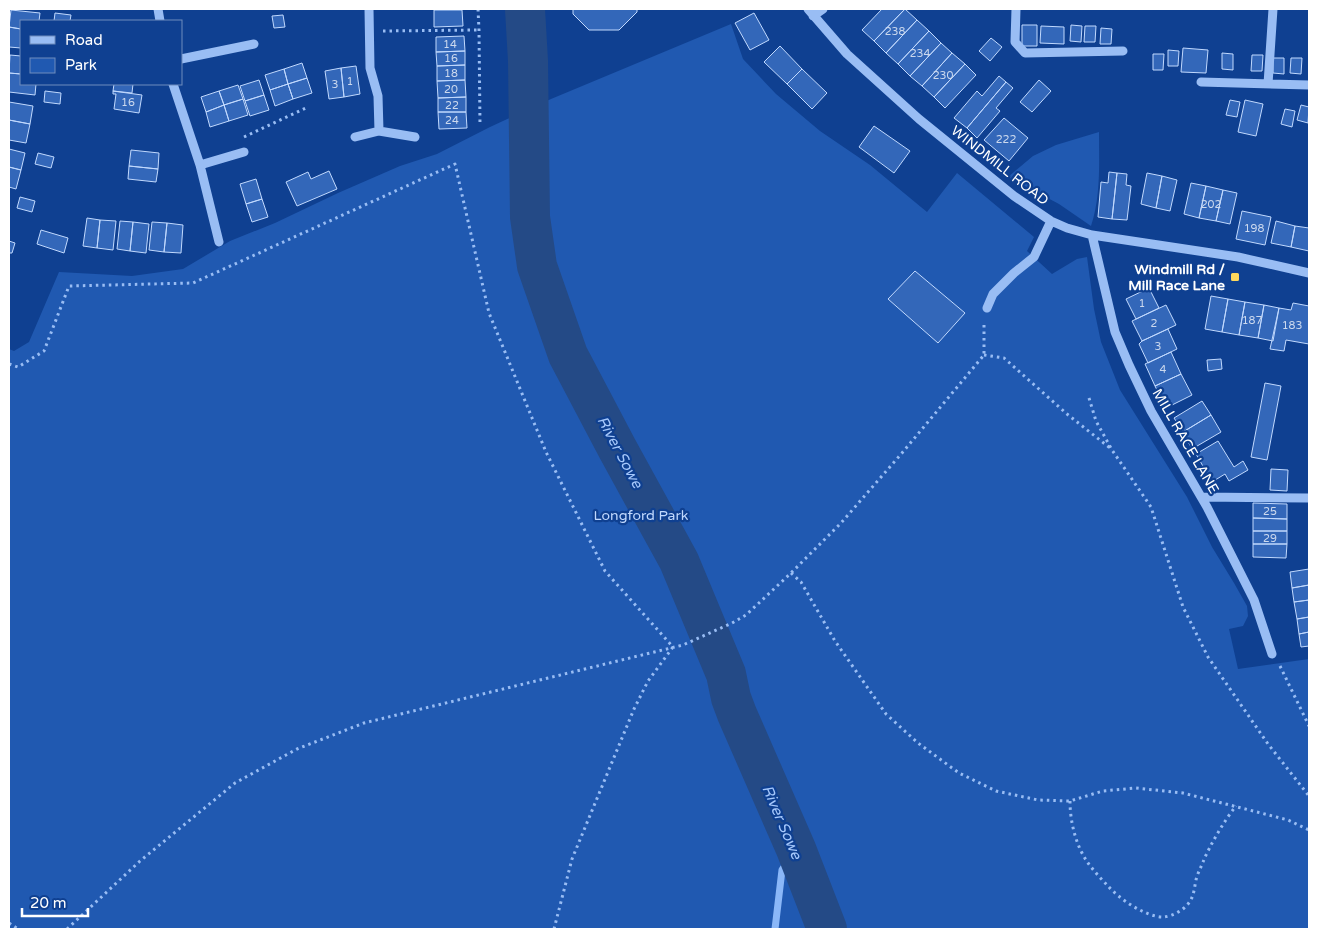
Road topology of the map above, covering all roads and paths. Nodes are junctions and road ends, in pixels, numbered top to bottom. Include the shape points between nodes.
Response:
1 (369, 9) edge
2 (478, 9) edge
3 (823, 9) edge
4 (1016, 9) edge
5 (1273, 9) edge
6 (811, 12) edge
7 (480, 30) junction
8 (370, 31) junction
9 (254, 44) dead end
10 (1123, 51) dead end
11 (182, 59) edge
12 (1201, 82) dead end
13 (1268, 84) junction
14 (173, 85) edge
15 (1309, 85) edge
16 (308, 107) dead end
17 (480, 125) dead end
18 (379, 131) junction
19 (415, 136) dead end
20 (355, 137) dead end
21 (244, 152) joint
22 (200, 165) junction
23 (1051, 221) junction
24 (1092, 235) junction
25 (219, 242) dead end
26 (1309, 273) edge
27 (987, 308) joint
28 (984, 355) junction
29 (9, 364) edge
30 (1089, 398) dead end
31 (1112, 450) junction
32 (1202, 498) junction
33 (1309, 498) edge
34 (791, 573) junction
35 (673, 647) junction
36 (1272, 654) joint
37 (1309, 726) edge
38 (1309, 796) edge
39 (1070, 801) junction
40 (1236, 806) junction
41 (1309, 830) edge
42 (9, 923) edge
43 (18, 929) edge
44 (67, 929) edge
45 (554, 929) edge

1 - 8 street
2 - 7 path
3 - 6 street
4 - 10 street via 1015,42 1025,53
5 - 13 street
6 - 23 street, WINDMILL ROAD via 847,54 919,119 1014,196
7 - 8 path
7 - 17 path
8 - 18 street via 370,68 378,96
9 - 11 street
12 - 13 street
13 - 15 street
14 - 22 street
16 - 21 path via 243,138
18 - 19 street
18 - 20 street
21 - 22 street
22 - 25 street
23 - 24 street, WINDMILL ROAD
23 - 27 street via 1034,257 993,294
24 - 26 street, WINDMILL ROAD via 1238,257
24 - 32 street, MILL RACE LANE via 1115,332 1125,357 1151,411
27 - 28 path
28 - 31 path via 1004,358
28 - 34 path via 841,523
29 - 35 path via 18,368 44,351 69,286 193,283 454,164 489,312 546,452 605,571
30 - 31 path via 1096,421
31 - 38 path via 1151,507 1183,607 1208,657 1268,744
32 - 33 street
32 - 36 street, MILL RACE LANE via 1254,600
34 - 35 path via 746,615
34 - 39 path via 801,582 835,641 886,714 918,743 959,773 996,791 1038,800
35 - 44 path via 364,723 297,749 235,783 140,861
35 - 45 path via 648,681 631,718 572,859
36 - 37 path
39 - 40 path via 1103,791 1136,788 1183,793
39 - 40 path via 1077,841 1087,862 1126,902 1162,917 1175,914 1187,905 1194,894 1203,860
40 - 41 path via 1288,820
42 - 43 path

